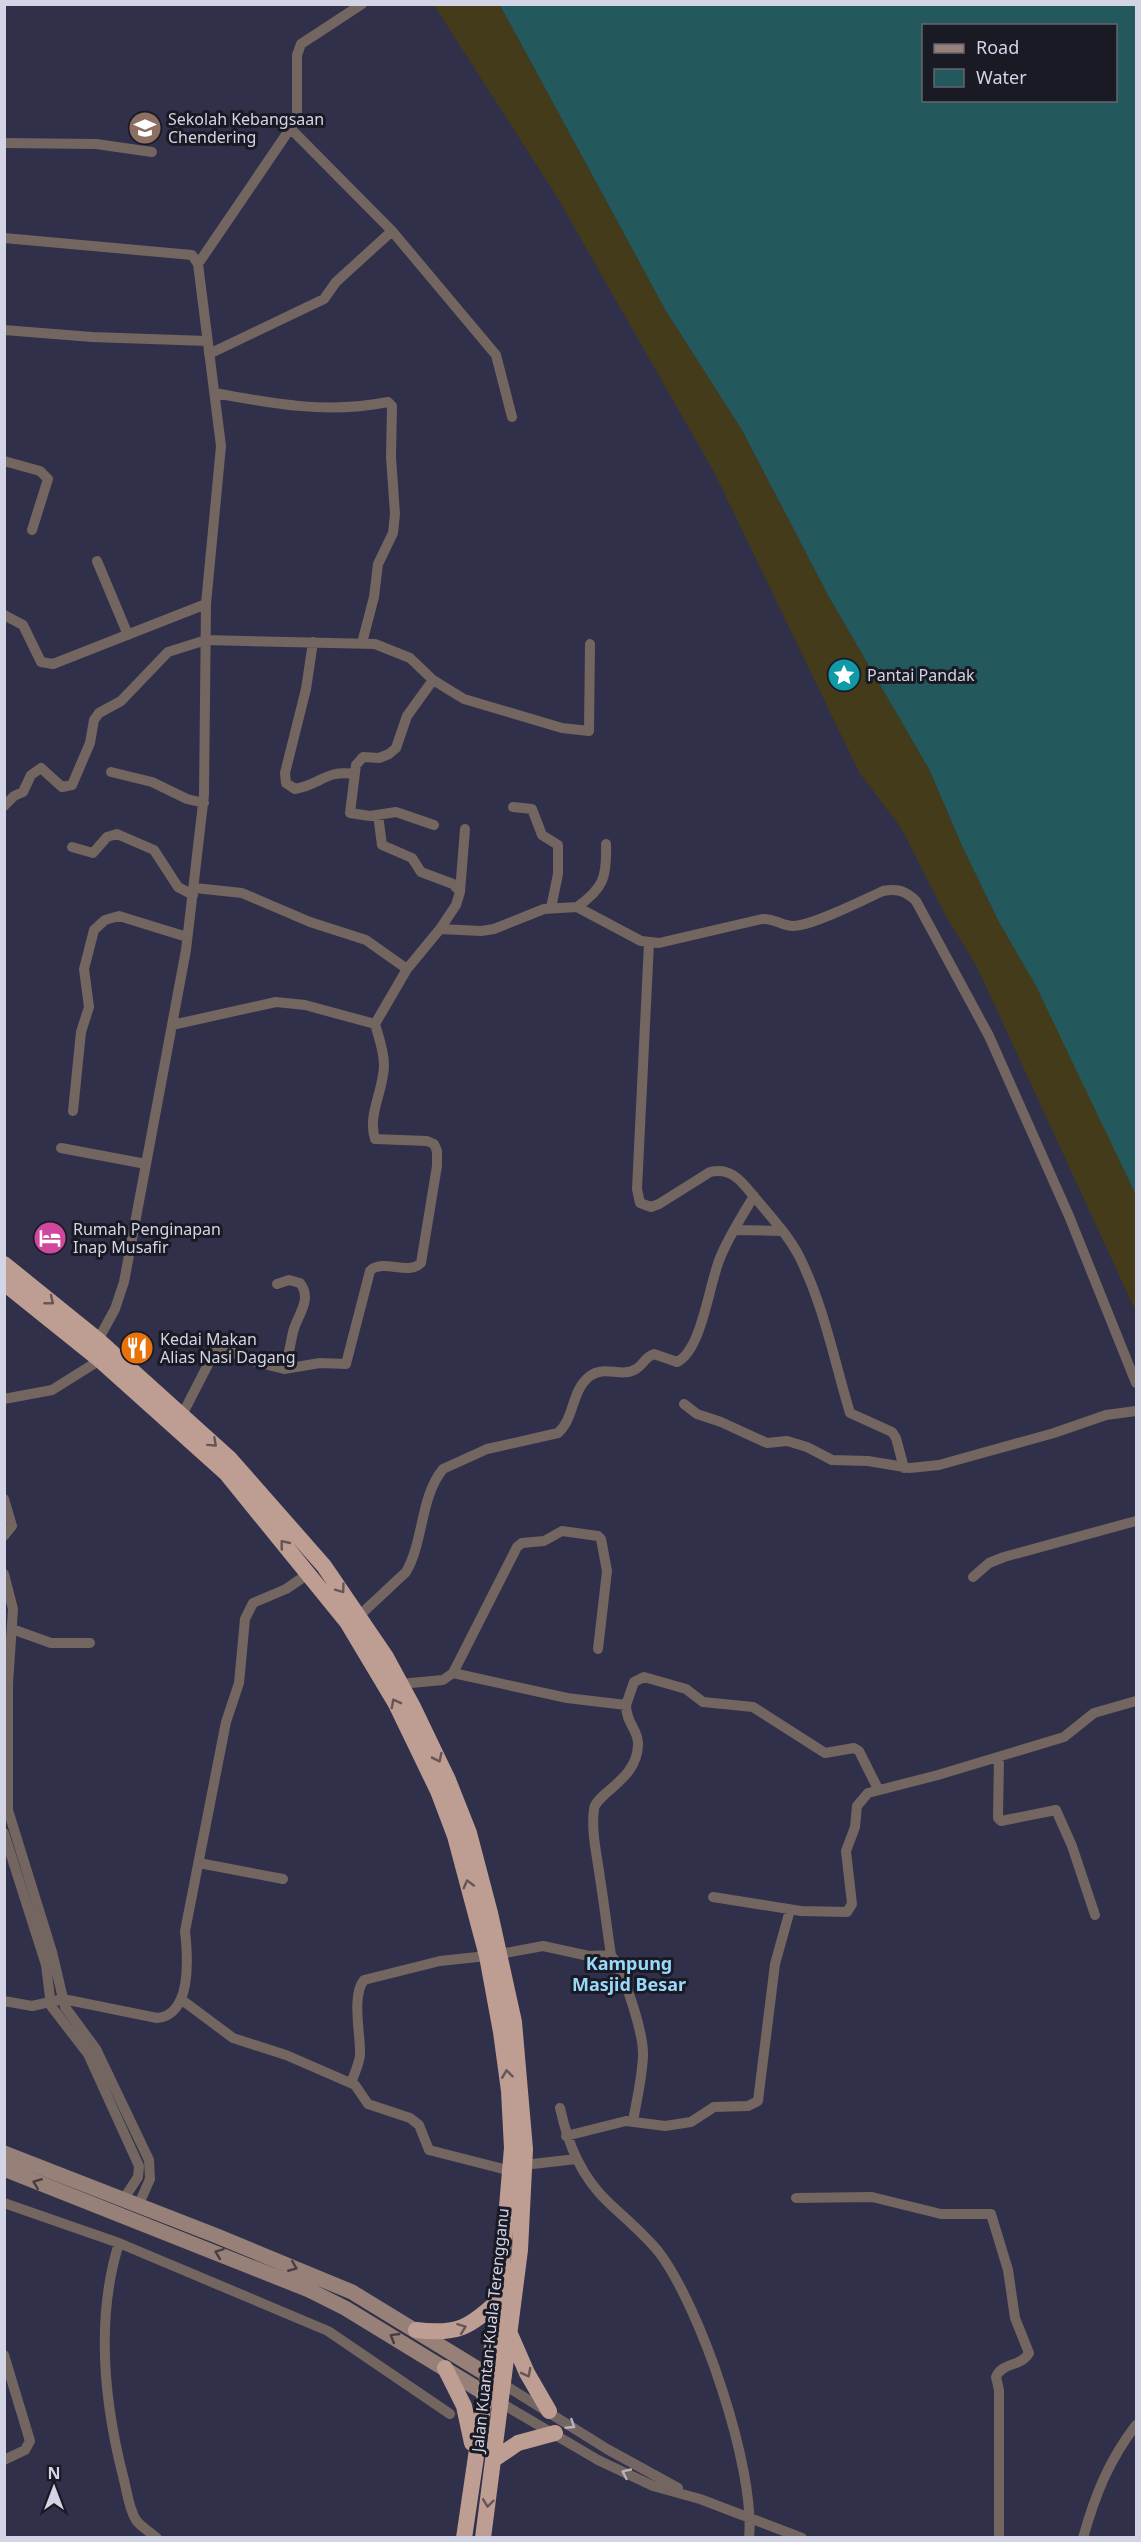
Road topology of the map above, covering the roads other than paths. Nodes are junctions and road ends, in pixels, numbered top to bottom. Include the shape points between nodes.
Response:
1 (362, 4) edge
2 (290, 129) junction
3 (4, 143) edge
4 (152, 152) dead end
5 (392, 231) junction
6 (4, 238) edge
7 (198, 264) junction
8 (4, 330) edge
9 (207, 341) junction
10 (209, 354) junction
11 (215, 393) junction
12 (512, 417) dead end
13 (4, 460) edge
14 (32, 530) dead end
15 (97, 561) dead end
16 (206, 604) junction
17 (4, 615) edge
18 (128, 634) junction
19 (206, 640) junction
20 (312, 642) junction
21 (362, 643) junction
22 (590, 644) dead end
23 (433, 680) junction
24 (111, 772) dead end
25 (355, 774) junction
26 (204, 803) junction
27 (4, 806) edge
28 (513, 807) dead end
29 (378, 815) junction
30 (434, 825) dead end
31 (465, 829) dead end
32 (606, 844) dead end
33 (72, 847) dead end
34 (195, 886) junction
35 (460, 892) junction
36 (577, 907) junction
37 (551, 908) junction
38 (440, 929) junction
39 (188, 937) junction
40 (649, 943) junction
41 (407, 969) junction
42 (375, 1024) junction
43 (172, 1025) junction
44 (73, 1111) dead end
45 (61, 1148) dead end
46 (146, 1164) junction
47 (754, 1196) junction
48 (735, 1230) junction
49 (782, 1230) junction
50 (4, 1264) edge
51 (4, 1283) edge
52 (277, 1284) dead end
53 (98, 1340) junction
54 (100, 1360) junction
55 (284, 1369) junction
56 (1137, 1383) edge
57 (4, 1399) edge
58 (684, 1404) dead end
59 (1137, 1411) edge
60 (182, 1415) junction
61 (904, 1468) junction
62 (4, 1500) edge
63 (1137, 1521) edge
64 (4, 1536) edge
65 (4, 1574) edge
66 (308, 1574) junction
67 (973, 1577) dead end
68 (360, 1615) junction
69 (12, 1629) junction
70 (90, 1643) dead end
71 (598, 1649) dead end
72 (453, 1673) junction
73 (400, 1684) junction
74 (1137, 1701) edge
75 (626, 1705) junction
76 (999, 1757) junction
77 (878, 1789) junction
78 (4, 1833) edge
79 (202, 1845) junction
80 (199, 1863) junction
81 (220, 1865) junction
82 (283, 1879) dead end
83 (713, 1897) dead end
84 (790, 1910) junction
85 (1095, 1915) dead end
86 (494, 1955) junction
87 (611, 1955) junction
88 (63, 1999) junction
89 (182, 2000) junction
90 (4, 2001) edge
91 (50, 2001) junction
92 (351, 2083) junction
93 (560, 2108) dead end
94 (633, 2121) junction
95 (566, 2136) junction
96 (4, 2153) edge
97 (576, 2159) junction
98 (518, 2168) junction
99 (4, 2169) edge
100 (796, 2198) dead end
101 (123, 2200) junction
102 (4, 2204) edge
103 (138, 2206) junction
104 (119, 2243) junction
105 (499, 2300) junction
106 (416, 2330) junction
107 (510, 2333) junction
108 (4, 2355) edge
109 (444, 2368) junction
110 (488, 2374) junction
111 (503, 2384) junction
112 (485, 2394) junction
113 (501, 2403) junction
114 (549, 2411) junction
115 (450, 2414) dead end
116 (1137, 2425) edge
117 (555, 2433) junction
118 (4, 2460) edge
119 (493, 2460) junction
120 (474, 2468) junction
121 (700, 2499) junction
122 (751, 2518) junction
123 (157, 2538) edge
124 (464, 2538) edge
125 (483, 2538) edge
126 (749, 2538) edge
127 (802, 2538) edge
128 (999, 2538) edge
129 (1083, 2538) edge

1 - 2 street via 301,44 297,55 297,116
2 - 5 street
2 - 7 street
3 - 4 street via 96,144
5 - 10 street via 336,282 324,299
5 - 12 street via 496,355
6 - 7 street via 187,253
7 - 9 street
8 - 9 street
9 - 10 street
10 - 11 street
11 - 16 street via 220,454
11 - 21 street via 286,406 348,408 387,402 392,406 393,533 378,564
13 - 14 street via 40,471 48,479
15 - 18 street
16 - 18 street
16 - 19 street
17 - 18 street via 23,624 37,657 46,664
19 - 20 street
19 - 26 street
19 - 27 street via 168,652 121,701 99,713 72,785 62,787 38,769 25,790
20 - 21 street
20 - 25 street via 286,783 295,789 333,773
21 - 23 street via 392,648 411,658
22 - 23 street via 589,730 562,728 464,699
23 - 25 street via 407,716 396,748 379,758 360,759
24 - 26 street via 152,782
25 - 29 street via 350,813
26 - 34 street
28 - 37 street via 532,809 542,835 558,845 558,874
29 - 30 street via 396,812
29 - 35 street via 382,845 412,858 421,872 453,884
31 - 35 street
32 - 36 street via 604,879 594,894
33 - 34 street via 93,853 107,837 117,834 154,850 178,887
34 - 39 street
34 - 41 street via 242,893 310,922 366,940
35 - 38 street
36 - 37 street
36 - 40 street
37 - 38 street via 481,932
38 - 41 street
39 - 43 street
39 - 44 street via 119,916 105,920 94,930 84,969 89,1007 81,1032
40 - 47 street via 637,1189 640,1203 651,1207 659,1204 710,1172 720,1170 733,1174
40 - 56 street via 770,918 786,925 801,925 891,889 916,901 989,1036
41 - 42 street
42 - 43 street via 305,1005 276,1002
42 - 55 street via 384,1066 374,1114 375,1139 427,1141 437,1151 421,1263 414,1268 379,1266 370,1271 346,1364 320,1363
43 - 46 street
45 - 46 street
46 - 53 street via 120,1298
47 - 48 street
47 - 49 street
48 - 49 street
48 - 68 street via 717,1264 696,1338 686,1358 676,1362 654,1354 636,1369 592,1374 574,1398 569,1418 558,1433 487,1449 443,1469 420,1524 406,1572
49 - 61 street via 821,1307 850,1413 892,1432
50 -> 53 highway, Jalan Kuantan-Kuala Terengganu
51 - 54 highway, Jalan Kuantan-Kuala Terengganu
52 - 55 street via 289,1280 300,1283 305,1301
53 - 60 highway, Jalan Kuantan-Kuala Terengganu
54 - 57 street via 52,1390
66 -> 54 highway, Jalan Kuantan-Kuala Terengganu via 226,1473
55 - 60 street via 227,1350 215,1351
58 - 61 street via 697,1414 767,1443 797,1444 832,1460
59 - 61 street via 1106,1415 939,1465
60 -> 68 highway, Jalan Kuantan-Kuala Terengganu via 230,1458 324,1566
62 - 64 street via 12,1526
63 - 67 street via 1004,1557 989,1563
65 - 69 street via 12,1598
66 - 79 street via 248,1609 239,1683 226,1722
86 -> 66 highway, Jalan Kuantan-Kuala Terengganu via 438,1791 373,1663 347,1622
68 - 73 highway, Jalan Kuantan-Kuala Terengganu
69 - 70 street via 51,1643
69 - 88 street via 8,1810
71 - 72 street via 607,1571 601,1539 562,1531 544,1541 517,1547
72 - 73 street via 443,1680
72 - 75 street via 567,1698
73 -> 86 highway, Jalan Kuantan-Kuala Terengganu via 448,1780 469,1833
74 - 76 street via 1094,1713 1064,1737
75 - 77 street via 634,1682 644,1677 686,1689 703,1702 753,1707 825,1753 854,1748 859,1751
75 - 87 street via 627,1720 638,1744 634,1763 594,1807 594,1836
76 - 77 street
76 - 85 street via 998,1818 1001,1821 1056,1810
77 - 84 street via 868,1793 857,1806 855,1827 846,1851 850,1909
78 - 91 street via 43,1955
79 - 80 street
79 - 81 street
80 - 81 street
80 - 89 street via 185,1931 188,1953
81 - 82 street
83 - 84 street
84 - 94 street via 775,1964 758,2101 748,2106 714,2107 691,2122 665,2126
86 - 87 street via 543,1946 589,1956
86 - 92 street via 432,1962 361,1983 357,2028 360,2060
86 - 98 highway, Jalan Kuantan-Kuala Terengganu
87 - 94 street via 621,1968 642,2043
88 - 89 street via 156,2019 171,2014
88 - 91 street
88 - 103 street via 96,2049 149,2160 150,2179
89 - 92 street via 233,2038 286,2055
90 - 91 street via 32,2006
91 - 101 street via 88,2054 139,2166 138,2177
92 - 98 street via 359,2088 368,2104 410,2118 419,2125 429,2150
93 - 95 street
94 - 95 street
95 - 97 street
96 - 101 main road
97 - 98 street
97 - 122 street via 600,2193 658,2252 684,2293 720,2387 747,2485
98 - 105 highway, Jalan Kuantan-Kuala Terengganu
98 - 107 highway, Jalan Kuantan-Kuala Terengganu via 520,2250
109 -> 99 main road via 309,2290
100 - 128 street via 872,2197 941,2214 991,2214 1008,2270 1015,2318 1029,2353 1022,2361 1002,2368 996,2377
101 - 103 main road
102 - 104 street
103 -> 106 main road via 352,2292
104 - 115 street via 328,2331
104 - 123 street via 110,2271 103,2321 108,2401 135,2519
106 -> 105 highway via 438,2333 461,2329
105 - 110 highway, Jalan Kuantan-Kuala Terengganu
106 - 110 main road
107 - 111 highway, Jalan Kuantan-Kuala Terengganu
107 -> 114 highway
108 - 118 street via 30,2441 25,2450
109 - 112 main road
109 - 120 highway via 459,2393 471,2428
110 - 111 main road
110 - 112 highway, Jalan Kuantan-Kuala Terengganu
111 - 113 highway, Jalan Kuantan-Kuala Terengganu
111 - 114 street
112 - 113 main road
112 - 120 highway, Jalan Kuantan-Kuala Terengganu
113 - 117 street
113 - 119 highway, Jalan Kuantan-Kuala Terengganu
114 -> 121 street via 608,2449
116 - 129 street via 1101,2480
117 - 119 highway via 518,2443
121 -> 117 street via 653,2486 598,2460
119 -> 125 highway, Jalan Kuantan-Kuala Terengganu
120 - 124 highway, Jalan Kuantan-Kuala Terengganu
121 - 122 street
122 - 126 street
122 - 127 street

